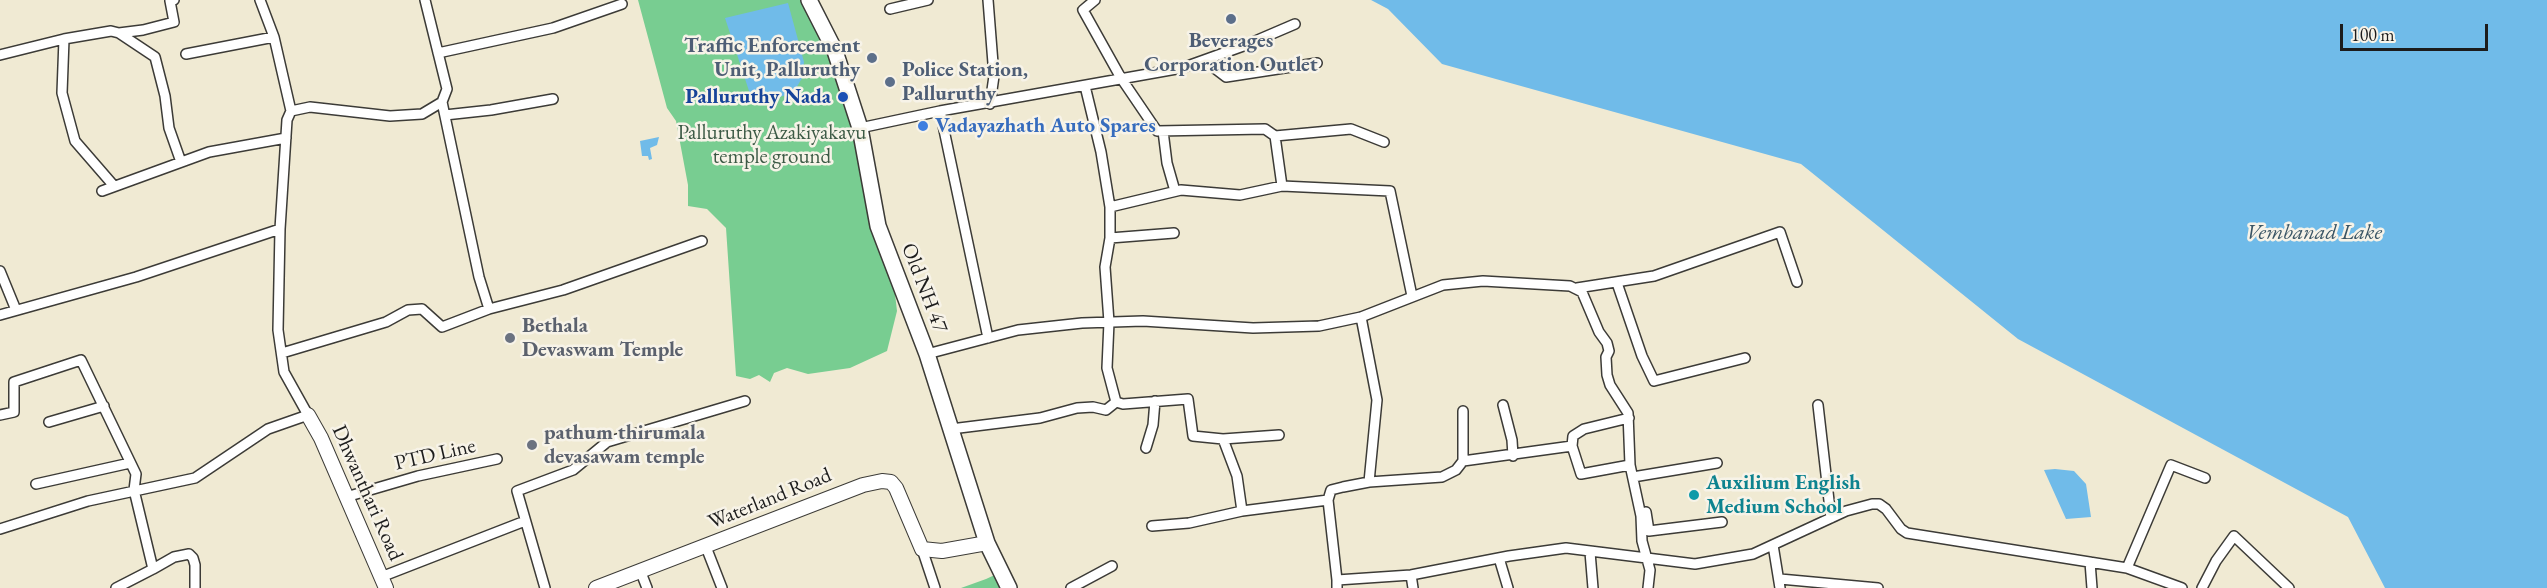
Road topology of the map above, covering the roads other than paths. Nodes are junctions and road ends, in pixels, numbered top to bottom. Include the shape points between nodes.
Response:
1 (174, 0) edge
2 (260, 0) edge
3 (425, 0) edge
4 (809, 0) edge
5 (928, 0) edge
6 (988, 0) edge
7 (1095, 0) edge
8 (622, 4) dead end
9 (890, 9) dead end
10 (1295, 24) dead end
11 (119, 33) junction
12 (274, 36) junction
13 (64, 39) junction
14 (438, 53) junction
15 (186, 54) dead end
16 (0, 55) edge
17 (1204, 61) junction
18 (1317, 63) dead end
19 (1121, 78) junction
20 (1085, 86) junction
21 (553, 99) dead end
22 (442, 102) junction
23 (990, 104) junction
24 (291, 111) junction
25 (940, 111) junction
26 (445, 115) junction
27 (860, 128) junction
28 (1163, 131) junction
29 (1275, 136) junction
30 (286, 138) junction
31 (1384, 142) dead end
32 (181, 162) junction
33 (114, 186) junction
34 (1282, 186) junction
35 (102, 191) dead end
36 (1175, 191) junction
37 (1110, 207) junction
38 (280, 229) junction
39 (1174, 233) dead end
40 (1110, 238) junction
41 (702, 241) dead end
42 (0, 270) edge
43 (1797, 282) dead end
44 (1617, 284) junction
45 (1577, 288) junction
46 (1412, 296) junction
47 (489, 309) junction
48 (16, 310) junction
49 (0, 315) edge
50 (1361, 317) junction
51 (1109, 322) junction
52 (988, 338) junction
53 (282, 353) junction
54 (927, 354) junction
55 (1745, 358) dead end
56 (1155, 400) junction
57 (745, 401) dead end
58 (1116, 402) junction
59 (1503, 405) dead end
60 (1818, 405) dead end
61 (104, 406) junction
62 (1463, 411) dead end
63 (0, 415) edge
64 (308, 415) junction
65 (1629, 418) junction
66 (49, 422) dead end
67 (951, 429) junction
68 (1279, 435) dead end
69 (1223, 439) junction
70 (1572, 446) junction
71 (1146, 448) dead end
72 (1513, 456) junction
73 (497, 459) dead end
74 (1464, 460) junction
75 (130, 463) junction
76 (1717, 463) dead end
77 (1630, 465) junction
78 (1636, 477) junction
79 (2205, 478) dead end
80 (1369, 482) junction
81 (36, 484) dead end
82 (134, 490) junction
83 (346, 497) junction
84 (1328, 500) junction
85 (1242, 510) junction
86 (1831, 518) junction
87 (525, 520) junction
88 (1722, 522) dead end
89 (1152, 526) dead end
90 (0, 529) edge
91 (987, 543) junction
92 (1773, 545) junction
93 (706, 547) junction
94 (922, 549) junction
95 (1590, 552) junction
96 (1499, 558) junction
97 (1647, 558) junction
98 (2090, 562) junction
99 (1112, 566) dead end
100 (2127, 568) junction
101 (153, 569) junction
102 (640, 570) junction
103 (1411, 575) junction
104 (383, 583) edge
105 (1780, 583) edge
106 (1337, 584) edge
107 (116, 588) edge
108 (195, 588) edge
109 (545, 588) edge
110 (596, 588) edge
111 (647, 588) edge
112 (722, 588) edge
113 (935, 588) edge
114 (1009, 588) edge
115 (1071, 588) edge
116 (1413, 588) edge
117 (1508, 588) edge
118 (1593, 588) edge
119 (1648, 588) edge
120 (1878, 588) edge
121 (2092, 588) edge
122 (2182, 588) edge
123 (2202, 588) edge
124 (2289, 588) edge

1 - 11 street via 174,22
2 - 12 street
3 - 14 street
4 - 27 main road, Old NH 47 via 835,51
5 - 9 street
6 - 23 street via 994,76
7 - 19 street via 1083,10
8 - 14 street via 553,28
10 - 17 street
11 - 13 street
11 - 32 street via 155,57 169,129
12 - 15 street
12 - 24 street
13 - 16 street
13 - 33 street via 62,93 75,141
14 - 22 street via 447,89
17 - 18 street via 1226,77
17 - 19 street
19 - 20 street
19 - 28 street via 1157,131
20 - 23 street
20 - 37 street
21 - 26 street
22 - 24 street via 422,114 390,116 310,107
22 - 26 street
23 - 25 street
24 - 30 street
25 - 27 street
25 - 52 street
26 - 47 street
27 - 54 main road, Old NH 47 via 878,226
28 - 29 street via 1265,129
28 - 36 street
29 - 31 street via 1352,129
29 - 34 street
30 - 32 street via 210,152
30 - 38 street
32 - 33 street
33 - 35 street
34 - 36 street via 1240,195
34 - 46 street via 1390,191
36 - 37 street
37 - 40 street
38 - 48 street via 136,277
38 - 53 street via 277,301
39 - 40 street
40 - 51 street via 1105,267
41 - 47 street via 563,290
42 - 48 street
43 - 44 street via 1780,232 1653,276
44 - 45 street
44 - 55 street via 1654,381
45 - 46 street via 1483,281 1443,285
45 - 65 street via 1607,343 1606,375
46 - 50 street
47 - 53 street via 442,327 422,309 408,310 386,322
48 - 49 street
50 - 51 street via 1319,326 1253,328
50 - 80 street via 1377,400
51 - 52 street via 1018,330
51 - 58 street via 1107,368
52 - 54 street
53 - 64 street via 284,372
54 - 67 main road, Old NH 47
56 - 58 street
56 - 69 street via 1188,399 1193,436
56 - 71 street
57 - 87 street via 607,442 573,470 517,491
58 - 67 street via 1106,410 1077,408 1040,418
59 - 72 street
60 - 86 street
61 - 63 street via 81,360 14,382 14,412
61 - 66 street
61 - 75 street
62 - 74 street
64 - 82 street via 268,429 195,478
64 - 83 main road, Dhwanthari Road
65 - 70 street via 1584,429 1573,436
65 - 77 street
67 - 91 main road, Old NH 47
68 - 69 street
69 - 85 street via 1237,476
70 - 72 street
70 - 77 street via 1581,474
72 - 74 street
73 - 83 street, PTD Line
74 - 80 street via 1456,470 1442,477
75 - 81 street
75 - 82 street via 136,474
76 - 78 street
77 - 78 street
78 - 88 street via 1649,531
78 - 97 street
79 - 100 street via 2171,465
80 - 84 street via 1331,490
82 - 90 street
82 - 101 street
83 - 104 main road, Dhwanthari Road
84 - 85 street
84 - 106 street
85 - 89 street via 1189,524
86 - 92 street
86 - 98 street via 1864,505 1879,504 1907,533
87 - 104 street
87 - 109 street
91 - 94 main road via 942,551
91 - 114 main road, Old NH 47
92 - 97 street via 1753,554 1695,564
92 - 105 street
93 - 94 main road, Waterland Road via 882,480 896,488
93 - 102 main road, Waterland Road
93 - 112 street
94 - 113 street
95 - 96 street via 1566,548
95 - 97 street
95 - 118 street
96 - 103 street
96 - 117 street
97 - 119 street
98 - 100 street
98 - 121 street
99 - 115 street
100 - 122 street
101 - 107 street
101 - 108 street via 189,554 195,566
102 - 110 main road, Waterland Road
102 - 111 street
103 - 106 street
103 - 116 street
105 - 120 street
123 - 124 street via 2234,536

